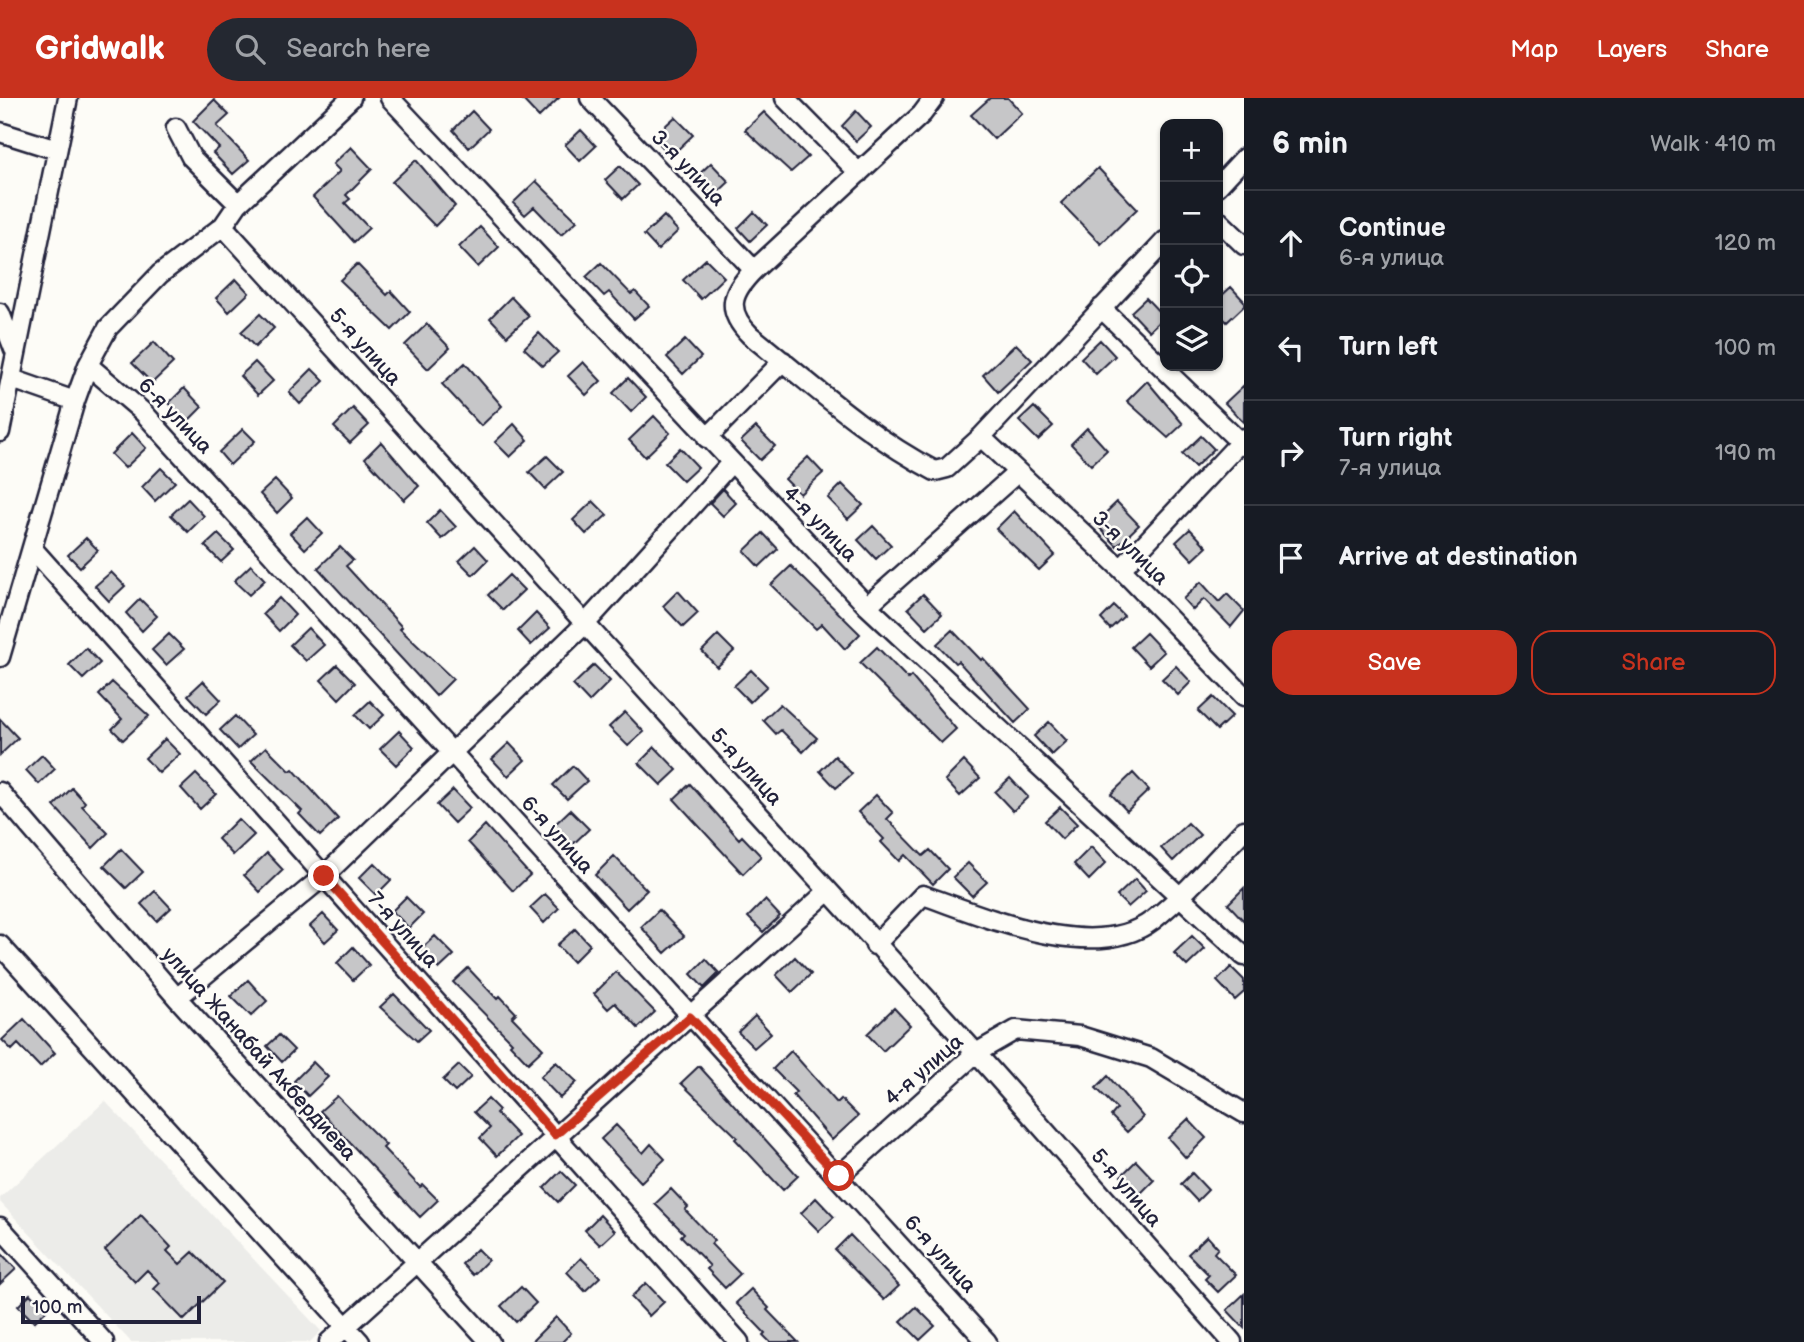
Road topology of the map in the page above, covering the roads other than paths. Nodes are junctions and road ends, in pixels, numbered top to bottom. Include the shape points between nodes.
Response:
1 (68, 98) edge
2 (351, 98) edge
3 (390, 98) edge
4 (590, 98) edge
5 (785, 98) edge
6 (934, 98) edge
7 (176, 128) dead end
8 (0, 132) edge
9 (57, 150) junction
10 (1244, 159) edge
11 (859, 173) junction
12 (1222, 182) edge
13 (238, 204) junction
14 (1223, 225) edge
15 (223, 226) junction
16 (1161, 245) edge
17 (1244, 245) edge
18 (754, 270) junction
19 (1101, 308) junction
20 (0, 313) edge
21 (15, 349) junction
22 (783, 361) junction
23 (88, 365) junction
24 (12, 379) junction
25 (75, 401) junction
26 (0, 432) edge
27 (981, 437) junction
28 (708, 438) junction
29 (1243, 442) edge
30 (731, 463) junction
31 (1018, 472) junction
32 (32, 548) junction
33 (1121, 569) junction
34 (867, 606) junction
35 (586, 623) junction
36 (0, 657) edge
37 (1244, 696) edge
38 (452, 752) junction
39 (0, 792) edge
40 (1244, 830) edge
41 (324, 876) junction
42 (827, 892) junction
43 (1180, 895) junction
44 (0, 945) edge
45 (875, 945) junction
46 (1244, 956) edge
47 (177, 998) junction
48 (690, 1017) junction
49 (976, 1053) junction
50 (1244, 1113) edge
51 (555, 1135) junction
52 (839, 1176) junction
53 (0, 1227) edge
54 (417, 1264) junction
55 (346, 1327) junction
56 (104, 1342) edge
57 (329, 1342) edge
58 (360, 1342) edge
59 (490, 1342) edge
60 (739, 1342) edge
61 (987, 1342) edge
62 (1231, 1342) edge

1 - 9 street
2 - 13 street
3 - 28 street, 4-я улица
4 - 18 street, 3-я улица
5 - 11 street
6 - 11 street
7 - 13 street via 191,157
8 - 9 street
9 - 21 street
10 - 12 street
11 - 18 street
13 - 15 street
14 - 17 street
15 - 23 street via 160,274 108,328
15 - 35 street, 5-я улица
16 - 19 street
18 - 22 street via 738,286 732,308 738,323
19 - 27 street
19 - 29 street
20 - 21 street
21 - 24 street
22 - 27 street via 868,430 935,471 947,468
22 - 28 street
23 - 25 street
23 - 38 street, 6-я улица via 143,412
24 - 25 street
24 - 26 street
25 - 32 street
27 - 31 street, 3-я улица
28 - 30 street, 4-я улица
29 - 33 street
30 - 34 street, 4-я улица
30 - 35 street
31 - 33 street, 3-я улица
31 - 34 street
32 - 36 street
32 - 41 street, 7-я улица
33 - 37 street, 3-я улица
34 - 43 street, 4-я улица
35 - 38 street
35 - 42 street, 5-я улица
38 - 41 street
38 - 48 street, 6-я улица
39 - 47 street, улица Жанабай Акбердиева
40 - 43 street
41 - 47 street
41 - 51 street, 7-я улица
42 - 45 street, 5-я улица
42 - 48 street
43 - 45 street via 1151,922 1122,934 1084,939 1011,926 923,895
43 - 46 street, 4-я улица
44 - 55 street
45 - 49 street, 5-я улица
47 - 54 street, улица Жанабай Акбердиева
48 - 51 street
48 - 52 street, 6-я улица
49 - 50 street, 4-я улица via 1016,1030 1080,1036 1151,1058
49 - 52 street, 4-я улица
49 - 62 street, 5-я улица
51 - 54 street
51 - 60 street, 7-я улица
52 - 61 street, 6-я улица
53 - 56 street
54 - 55 street
54 - 59 street, улица Жанабай Акбердиева
55 - 57 street
55 - 58 street

